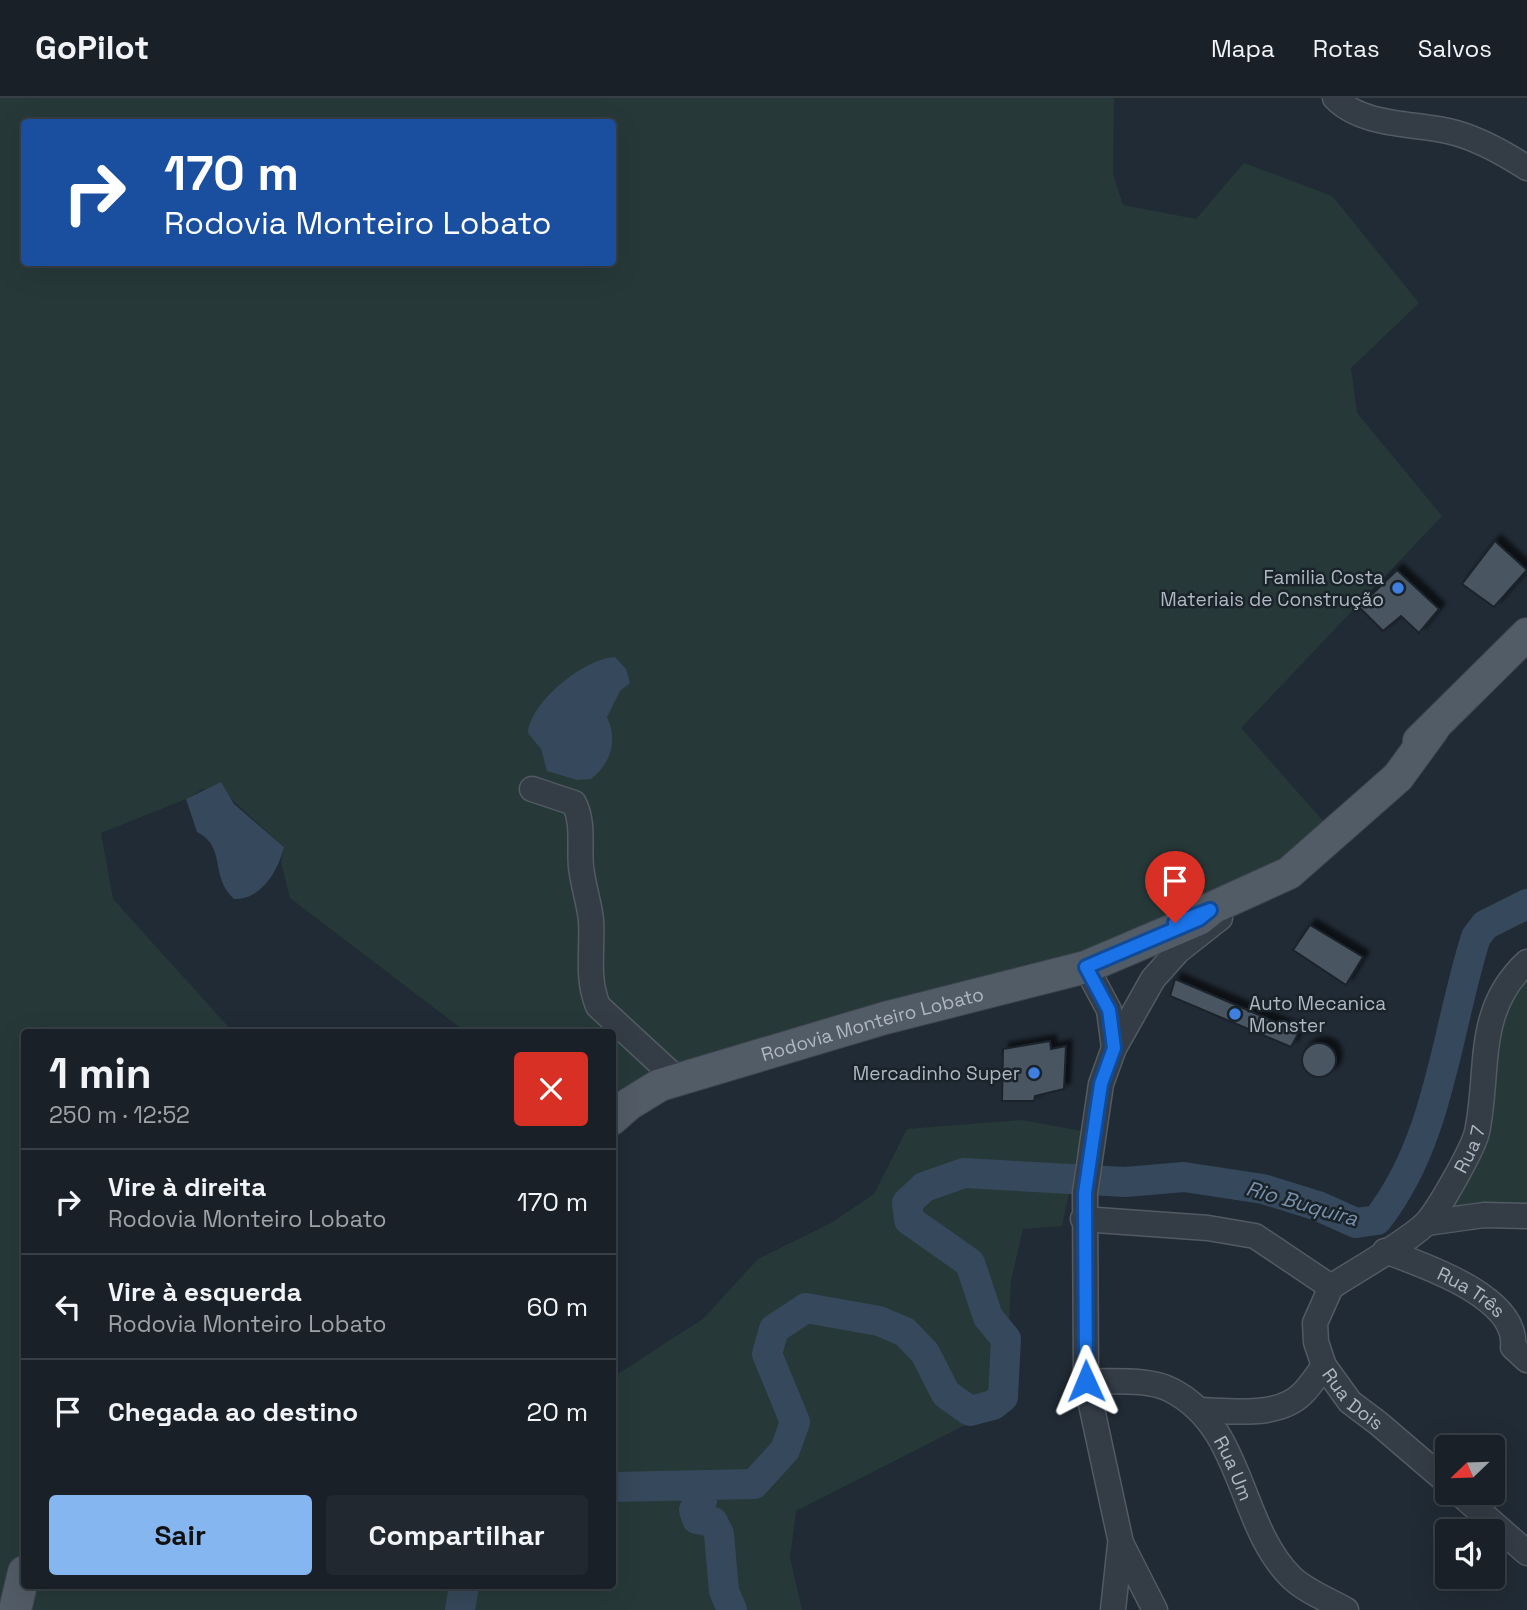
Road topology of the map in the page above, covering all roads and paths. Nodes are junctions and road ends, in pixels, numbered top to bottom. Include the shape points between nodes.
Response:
1 (1335, 98) edge
2 (1527, 168) edge
3 (1527, 634) edge
4 (532, 789) dead end
5 (1259, 887) junction
6 (1527, 962) edge
7 (1086, 967) junction
8 (1114, 1048) junction
9 (677, 1079) junction
10 (616, 1116) edge
11 (1527, 1216) edge
12 (1083, 1219) junction
13 (1427, 1223) junction
14 (1385, 1251) junction
15 (1331, 1287) junction
16 (1527, 1360) edge
17 (1324, 1366) junction
18 (1086, 1381) junction
19 (1200, 1410) junction
20 (1435, 1472) edge
21 (1473, 1505) edge
22 (1121, 1543) junction
23 (1527, 1553) edge
24 (21, 1585) edge
25 (15, 1610) edge
26 (1113, 1610) edge
27 (1155, 1610) edge
28 (1346, 1610) edge

1 - 2 street via 1365,115 1450,131
3 - 5 main road, Rodovia Monteiro Lobato via 1433,729 1294,850
4 - 9 street via 574,803 580,815 581,868 591,921 589,968 598,1006
5 - 7 main road, Rodovia Monteiro Lobato via 1199,919
5 - 8 street via 1178,951 1153,979
6 - 13 street, Rua 7 via 1488,1024 1476,1136
7 - 8 street via 1109,1010
7 - 9 main road, Rodovia Monteiro Lobato via 885,1018
8 - 12 street via 1101,1084
9 - 10 main road, Rodovia Monteiro Lobato via 650,1091
11 - 13 street via 1484,1215
12 - 15 street via 1208,1228 1255,1237
12 - 18 street
13 - 14 street, Rua 7
14 - 15 street, Rua 7
14 - 16 street, Rua Três via 1429,1267 1492,1302 1509,1322 1513,1347
15 - 17 street, Rua Dois via 1315,1323 1315,1342
17 - 19 street via 1302,1394 1286,1405
17 - 20 street, Rua Dois via 1350,1402
18 - 19 street, Rua Um via 1163,1387
18 - 22 street
19 - 28 street, Rua Um via 1218,1434 1274,1555 1292,1578
21 - 23 street
22 - 26 street
22 - 27 street
24 - 25 main road

